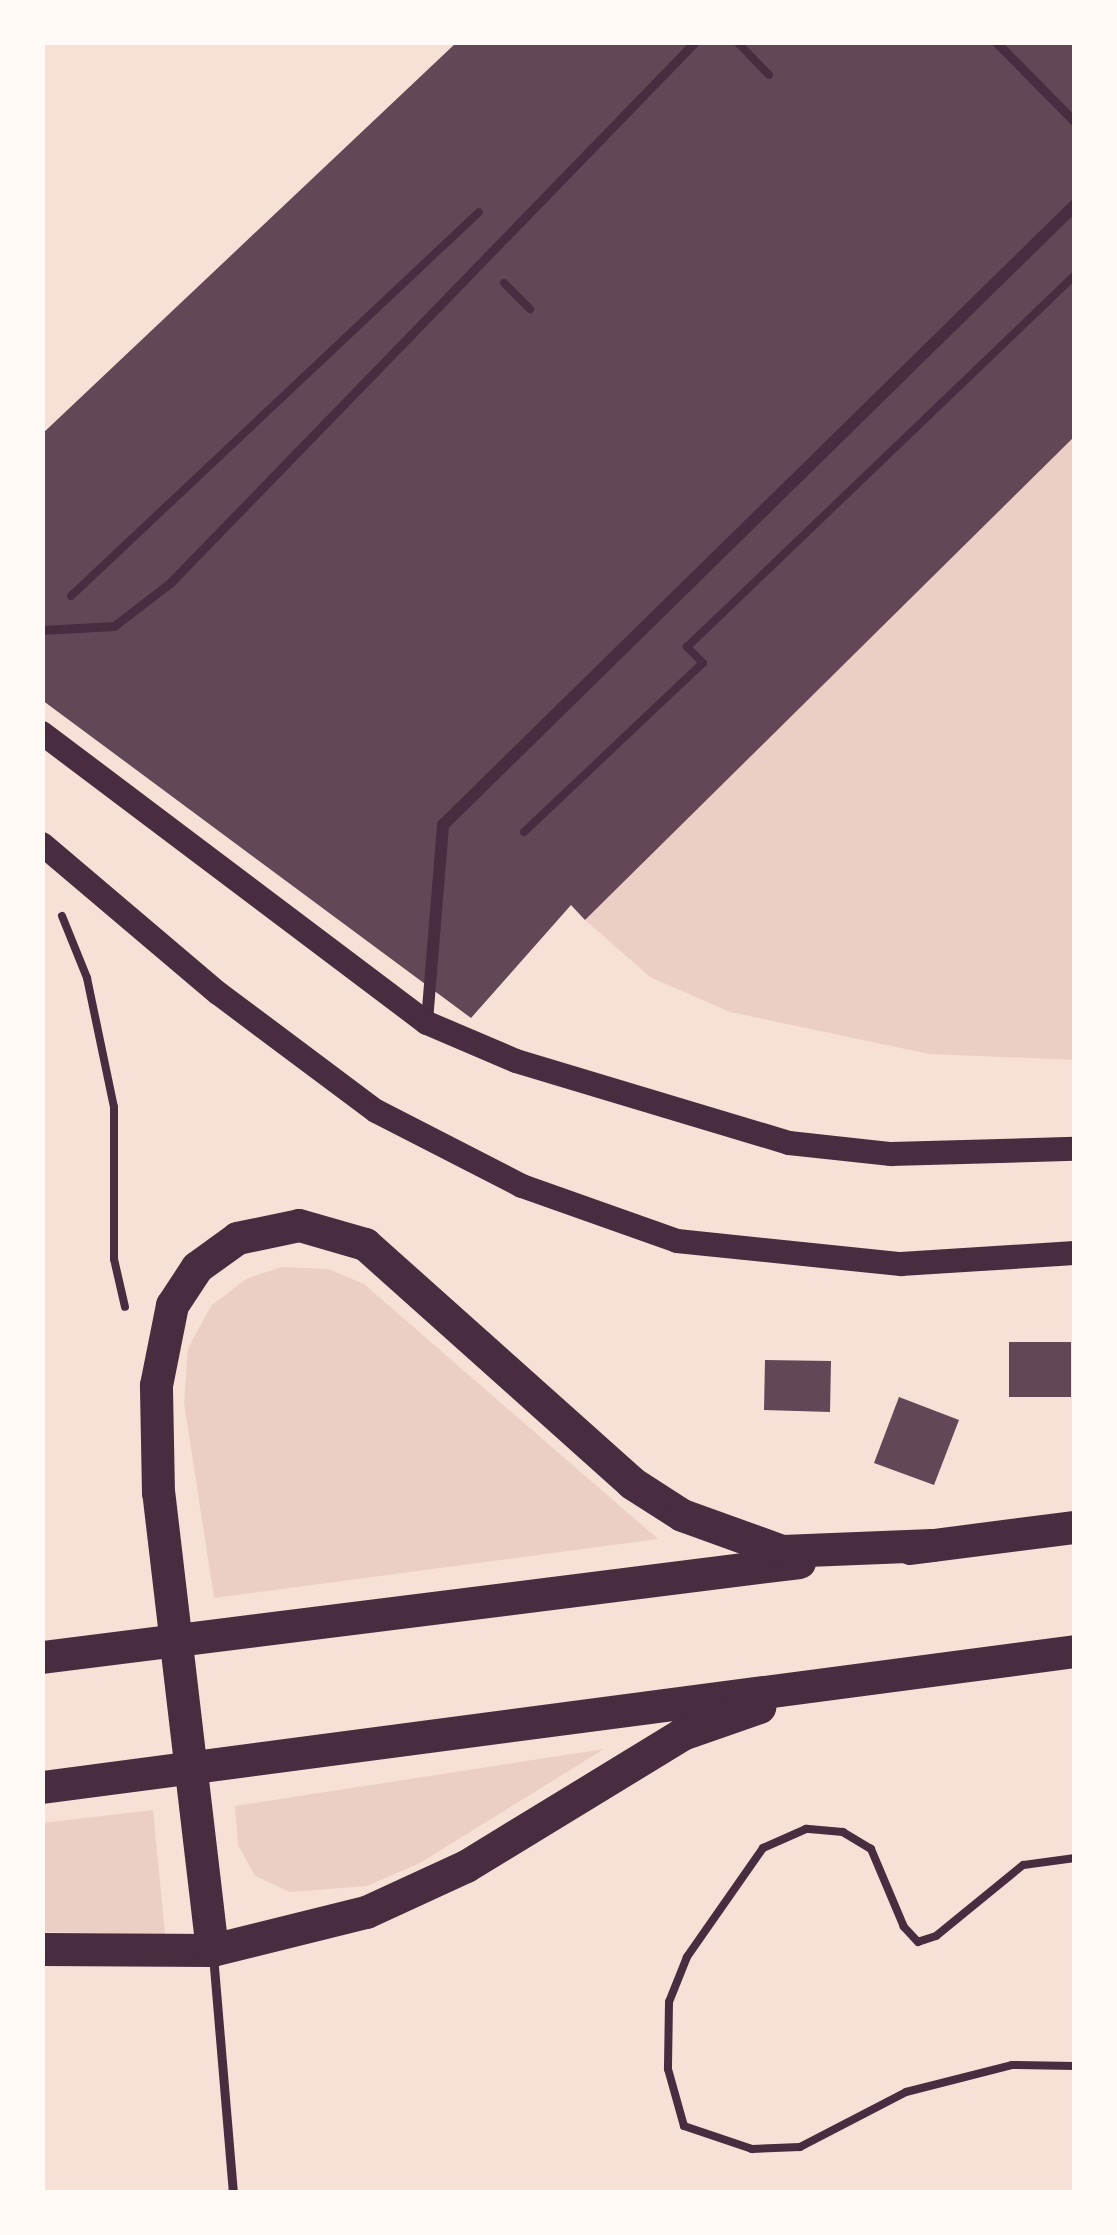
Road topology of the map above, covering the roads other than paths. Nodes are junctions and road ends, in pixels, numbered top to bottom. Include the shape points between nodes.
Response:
1 (694, 42) edge
2 (996, 42) edge
3 (1075, 122) edge
4 (1075, 205) edge
5 (42, 630) edge
6 (42, 733) edge
7 (49, 849) edge
8 (427, 1023) junction
9 (1075, 1149) edge
10 (1075, 1252) edge
11 (1075, 1527) edge
12 (932, 1545) junction
13 (1075, 1651) edge
14 (50, 1656) edge
15 (865, 1677) junction
16 (42, 1787) edge
17 (42, 1949) edge
18 (212, 1950) junction
19 (232, 2193) edge

1 - 5 lane via 170,583 114,626
2 - 3 lane
4 - 8 street via 443,826
6 - 8 main road
7 - 10 main road via 218,993 376,1111 522,1186 676,1241 901,1264
8 - 9 main road via 680,1116 789,1143 891,1154
11 - 12 highway
12 - 14 highway
12 - 18 highway via 782,1551 682,1515 632,1483 365,1244 319,1227 258,1231 197,1267 172,1305 156,1385 158,1492
13 - 15 highway
15 - 16 highway
15 - 18 highway via 682,1734 411,1896 287,1936
17 - 18 highway
18 - 19 lane

